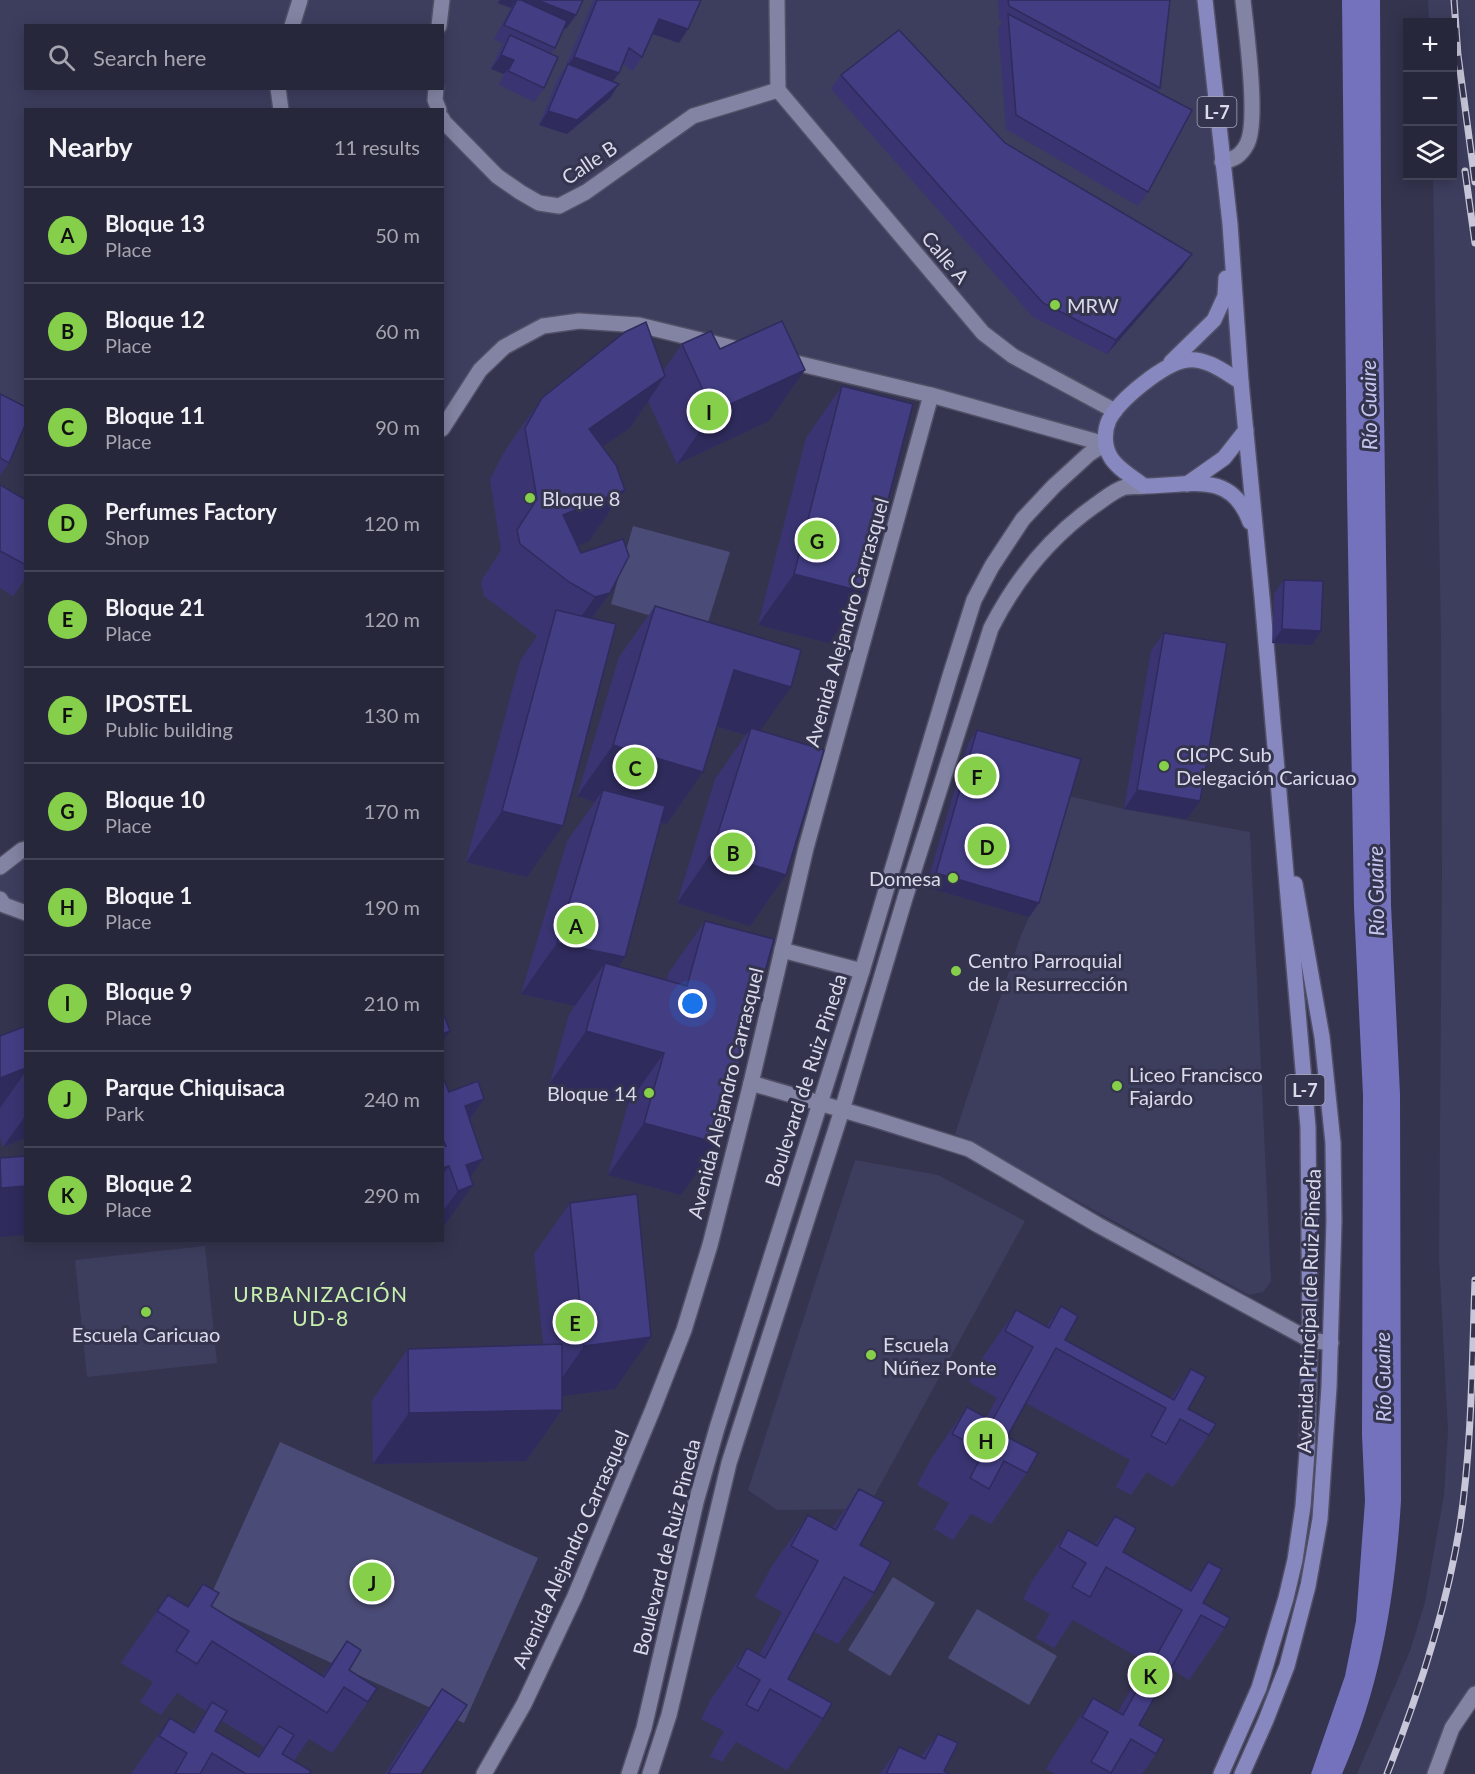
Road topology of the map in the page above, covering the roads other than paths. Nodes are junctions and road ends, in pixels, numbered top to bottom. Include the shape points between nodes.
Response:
1 (300, 0) edge
2 (442, 0) edge
3 (777, 0) edge
4 (1205, 0) edge
5 (1243, 0) edge
6 (293, 24) edge
7 (439, 24) edge
8 (278, 90) edge
9 (436, 90) edge
10 (778, 90) junction
11 (280, 108) edge
12 (438, 108) edge
13 (444, 122) edge
14 (1222, 162) junction
15 (1230, 224) junction
16 (1162, 370) junction
17 (1241, 382) junction
18 (931, 395) junction
19 (1115, 411) junction
20 (444, 426) edge
21 (1246, 430) junction
22 (1105, 444) junction
23 (1187, 484) junction
24 (1144, 486) junction
25 (1257, 542) junction
26 (1284, 841) junction
27 (24, 850) edge
28 (0, 867) edge
29 (0, 899) edge
30 (24, 912) edge
31 (782, 950) junction
32 (862, 971) junction
33 (751, 1083) junction
34 (819, 1104) junction
35 (842, 1110) junction
36 (1310, 1340) junction
37 (1331, 1343) junction
38 (1475, 1694) edge
39 (636, 1757) junction
40 (652, 1770) edge
41 (484, 1774) edge
42 (629, 1774) edge
43 (666, 1774) edge
44 (1221, 1774) edge
45 (1242, 1774) edge
46 (1435, 1774) edge

1 - 6 street
2 - 7 street
3 - 10 street
4 - 14 main road, L-7
5 - 14 street via 1253,123 1247,144 1237,158
8 - 11 street
9 - 12 street
10 - 13 street, Calle B via 693,116 559,207 539,203 497,176
10 - 19 street, Calle A via 983,333 1012,356
14 - 15 main road, L-7
15 - 16 main road, L-7 via 1225,296 1214,320
15 - 17 main road, L-7
16 - 17 main road via 1194,360
16 - 19 main road
17 - 21 main road, L-7
18 - 20 street via 639,325 579,321 543,326 504,347 480,370
18 - 22 street
18 - 31 street, Avenida Alejandro Carrasquel via 843,708
19 - 22 main road via 1108,423
21 - 23 main road via 1224,458
21 - 25 main road, Avenida Principal de Ruiz Pineda / L-7
22 - 24 main road via 1110,457
22 - 32 street, Boulevard de Ruiz Pineda via 1054,486 1023,519 974,600
23 - 24 main road
23 - 25 main road, Avenida Principal de Ruiz Pineda / L-7 via 1211,484 1230,491 1244,506
24 - 35 street, Boulevard de Ruiz Pineda via 1125,487 1108,496 1062,531 1004,601 991,628 905,898
25 - 26 main road, Avenida Principal de Ruiz Pineda / L-7
26 - 36 main road, Avenida Principal de Ruiz Pineda / L-7 via 1308,1127
26 - 37 main road, Avenida Principal de Ruiz Pineda / L-7 via 1300,901 1327,1081 1334,1182
27 - 28 street
29 - 30 street via 4,905
31 - 32 street
31 - 33 street, Avenida Alejandro Carrasquel
32 - 34 street, Boulevard de Ruiz Pineda
33 - 34 street
33 - 41 street, Avenida Alejandro Carrasquel via 710,1245 680,1340 575,1596 524,1704
34 - 35 street
34 - 39 street, Boulevard de Ruiz Pineda via 705,1470
35 - 36 street via 969,1149 1098,1225
35 - 40 street, Boulevard de Ruiz Pineda via 729,1463 669,1715
36 - 37 street
36 - 44 main road, Avenida Principal de Ruiz Pineda / L-7 via 1307,1452 1295,1560 1259,1688
37 - 45 main road, Avenida Principal de Ruiz Pineda / L-7 via 1314,1557 1287,1666
38 - 46 street via 1452,1728
39 - 40 street
39 - 42 street, Boulevard de Ruiz Pineda
40 - 43 street

